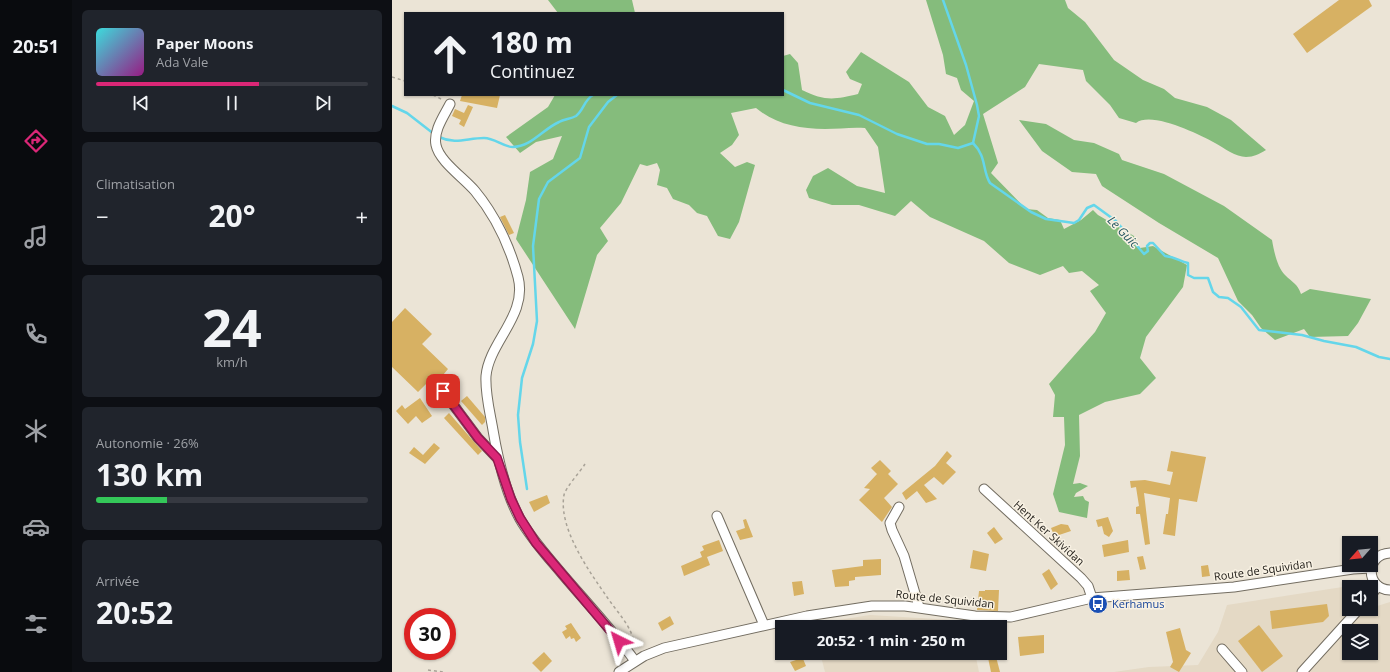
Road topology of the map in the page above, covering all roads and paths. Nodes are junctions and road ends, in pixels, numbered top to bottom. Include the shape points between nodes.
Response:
1 (392, 77) edge
2 (404, 81) edge
3 (435, 96) edge
4 (450, 104) joint
5 (443, 391) dead end
6 (497, 458) junction
7 (585, 464) dead end
8 (984, 489) dead end
9 (898, 507) dead end
10 (717, 516) dead end
11 (1390, 553) edge
12 (1378, 557) edge
13 (1342, 571) edge
14 (1378, 586) edge
15 (1390, 590) edge
16 (1092, 598) junction
17 (919, 607) junction
18 (1353, 616) edge
19 (764, 626) junction
20 (1222, 648) dead end
21 (628, 651) junction
22 (635, 661) junction
23 (428, 670) dead end
24 (443, 672) edge
25 (619, 672) edge
26 (1242, 672) edge
27 (1302, 672) edge

1 - 2 path
3 - 4 path
4 - 6 street via 437,131 436,147 443,159 488,208 508,250 518,279 519,293 511,322 494,352 486,374
5 - 6 street via 478,438
6 - 21 street via 511,499 536,543
7 - 21 path via 564,494 565,520 580,554 607,598 630,628 634,641
8 - 16 street, Hent Ker Skividan via 1081,578 1088,586
9 - 17 street via 890,523 904,556
10 - 19 street
11 - 12 street
13 - 16 street, Route de Squividan via 1234,587
14 - 15 street
16 - 17 street, Route de Squividan via 1011,617 975,616
17 - 19 street, Route de Squividan via 890,605 854,608
18 - 27 street
19 - 22 street, Route de Squividan via 664,648
20 - 26 street
21 - 22 street
22 - 25 street, Route de Squividan
23 - 24 path

